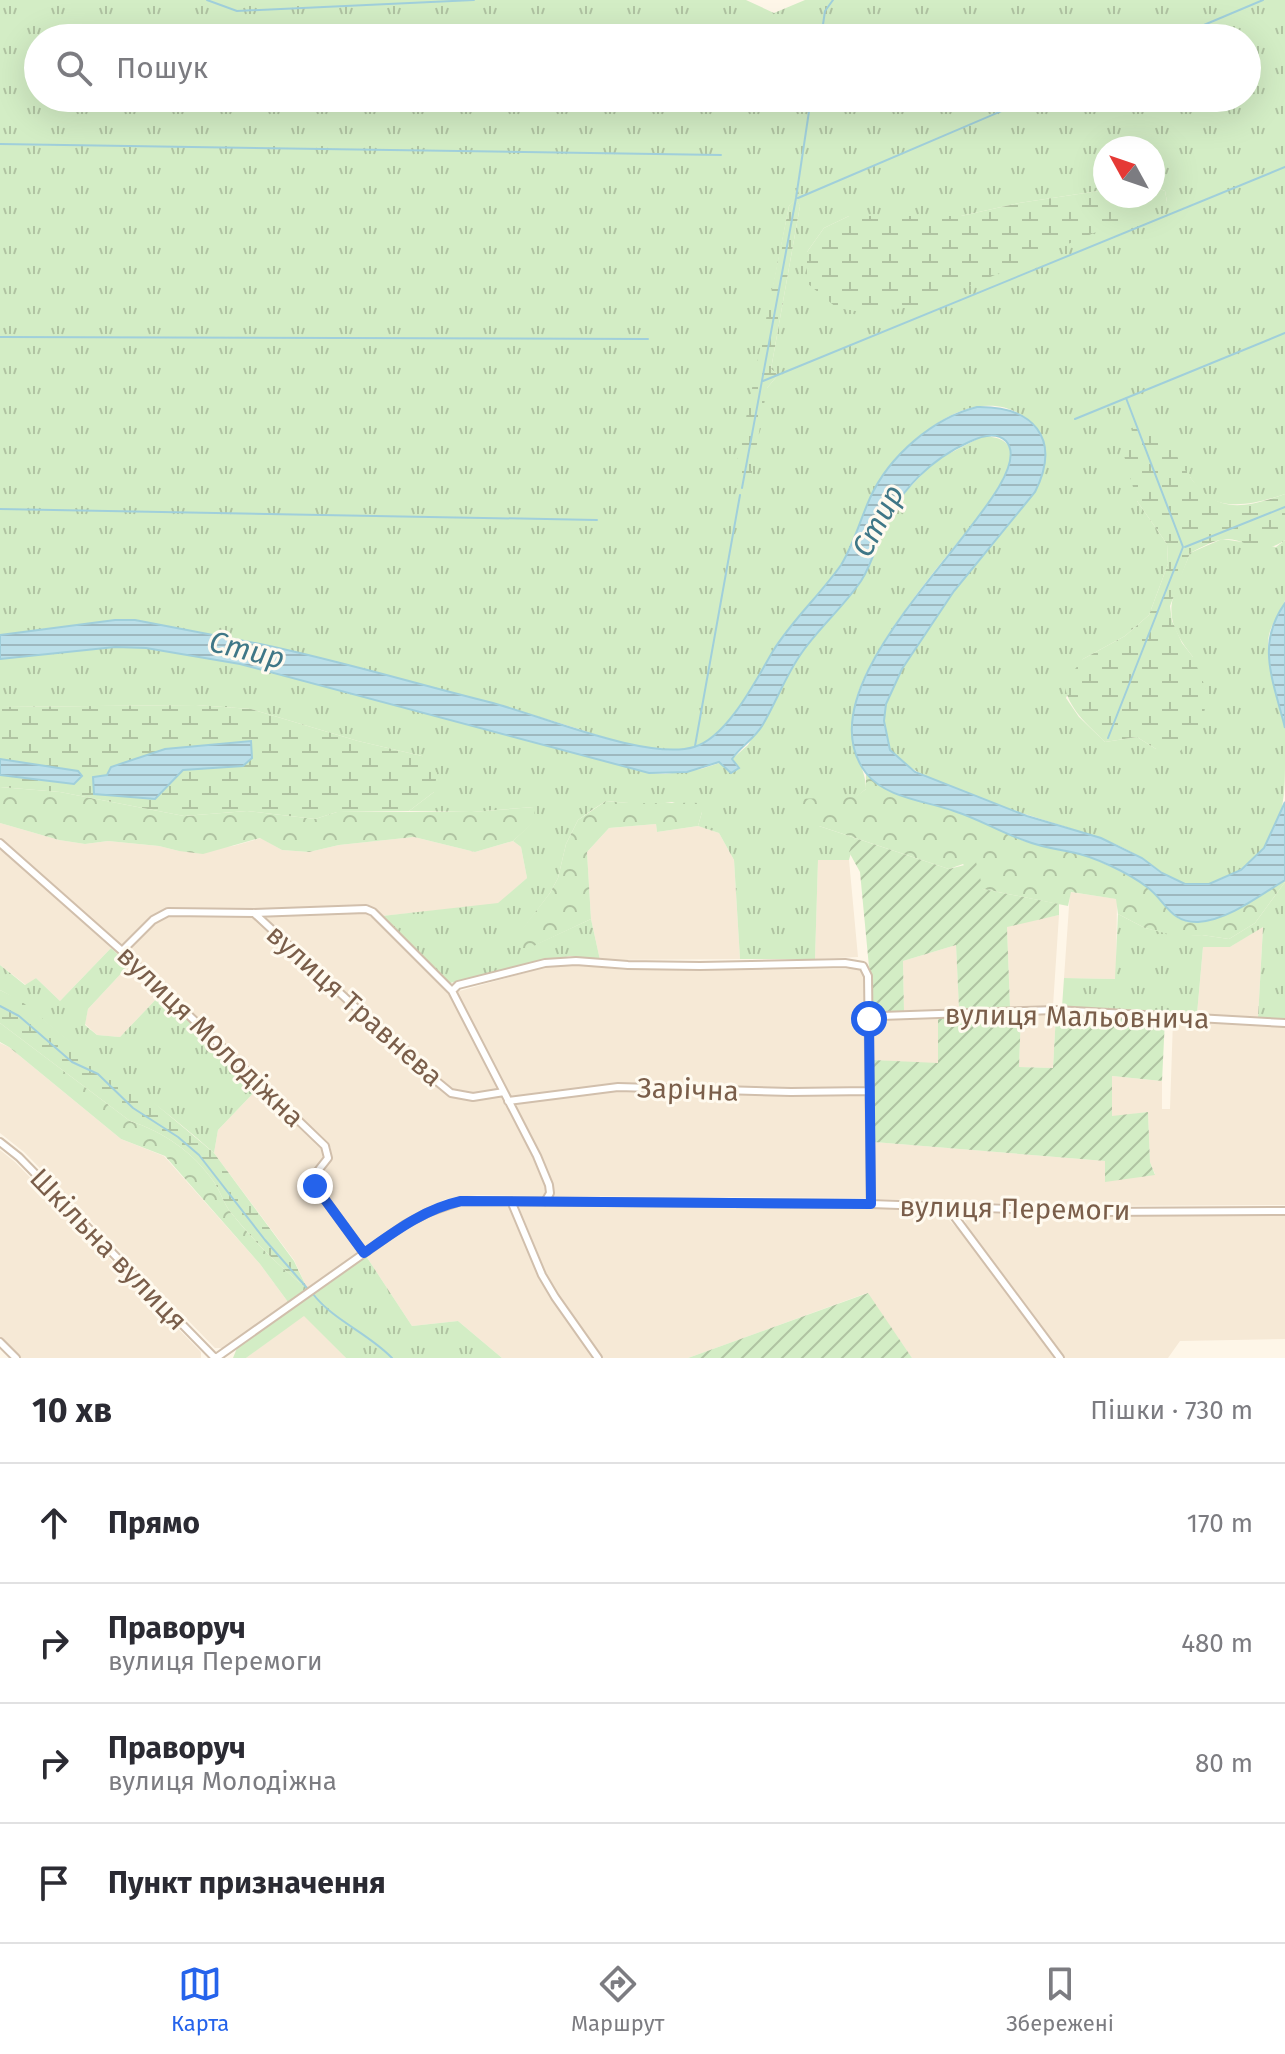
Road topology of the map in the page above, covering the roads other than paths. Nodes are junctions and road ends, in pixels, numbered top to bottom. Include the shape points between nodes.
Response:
1 (0, 843) edge
2 (254, 913) junction
3 (122, 951) junction
4 (452, 991) junction
5 (869, 1019) junction
6 (1285, 1023) edge
7 (870, 1091) junction
8 (504, 1092) junction
9 (508, 1101) junction
10 (0, 1142) edge
11 (511, 1201) junction
12 (545, 1202) junction
13 (871, 1204) junction
14 (948, 1208) junction
15 (1285, 1211) edge
16 (364, 1253) junction
17 (0, 1342) edge
18 (16, 1358) edge
19 (216, 1358) edge
20 (598, 1358) edge
21 (1060, 1358) edge

1 - 3 street, вулиця Молодіжна
2 - 3 street via 168,912
2 - 4 street via 366,909
2 - 8 street, вулиця Травнева via 443,1087 461,1096
3 - 16 street, вулиця Молодіжна via 325,1146 328,1158 317,1172 315,1186
4 - 5 street via 458,985 545,963 859,964 868,976
4 - 8 street
5 - 6 street, вулиця Мальовнича via 1056,1010
5 - 7 street
7 - 9 street, Зарічна via 618,1087
7 - 13 street
8 - 9 street
9 - 12 street via 549,1185
10 - 19 street, Шкільна вулиця
11 - 12 street, вулиця Перемоги
11 - 16 street, вулиця Перемоги via 447,1204
11 - 20 street via 548,1286
12 - 13 street, вулиця Перемоги
13 - 14 street, вулиця Перемоги
14 - 15 street, вулиця Перемоги
14 - 21 street
16 - 19 street, вулиця Перемоги
17 - 18 street

